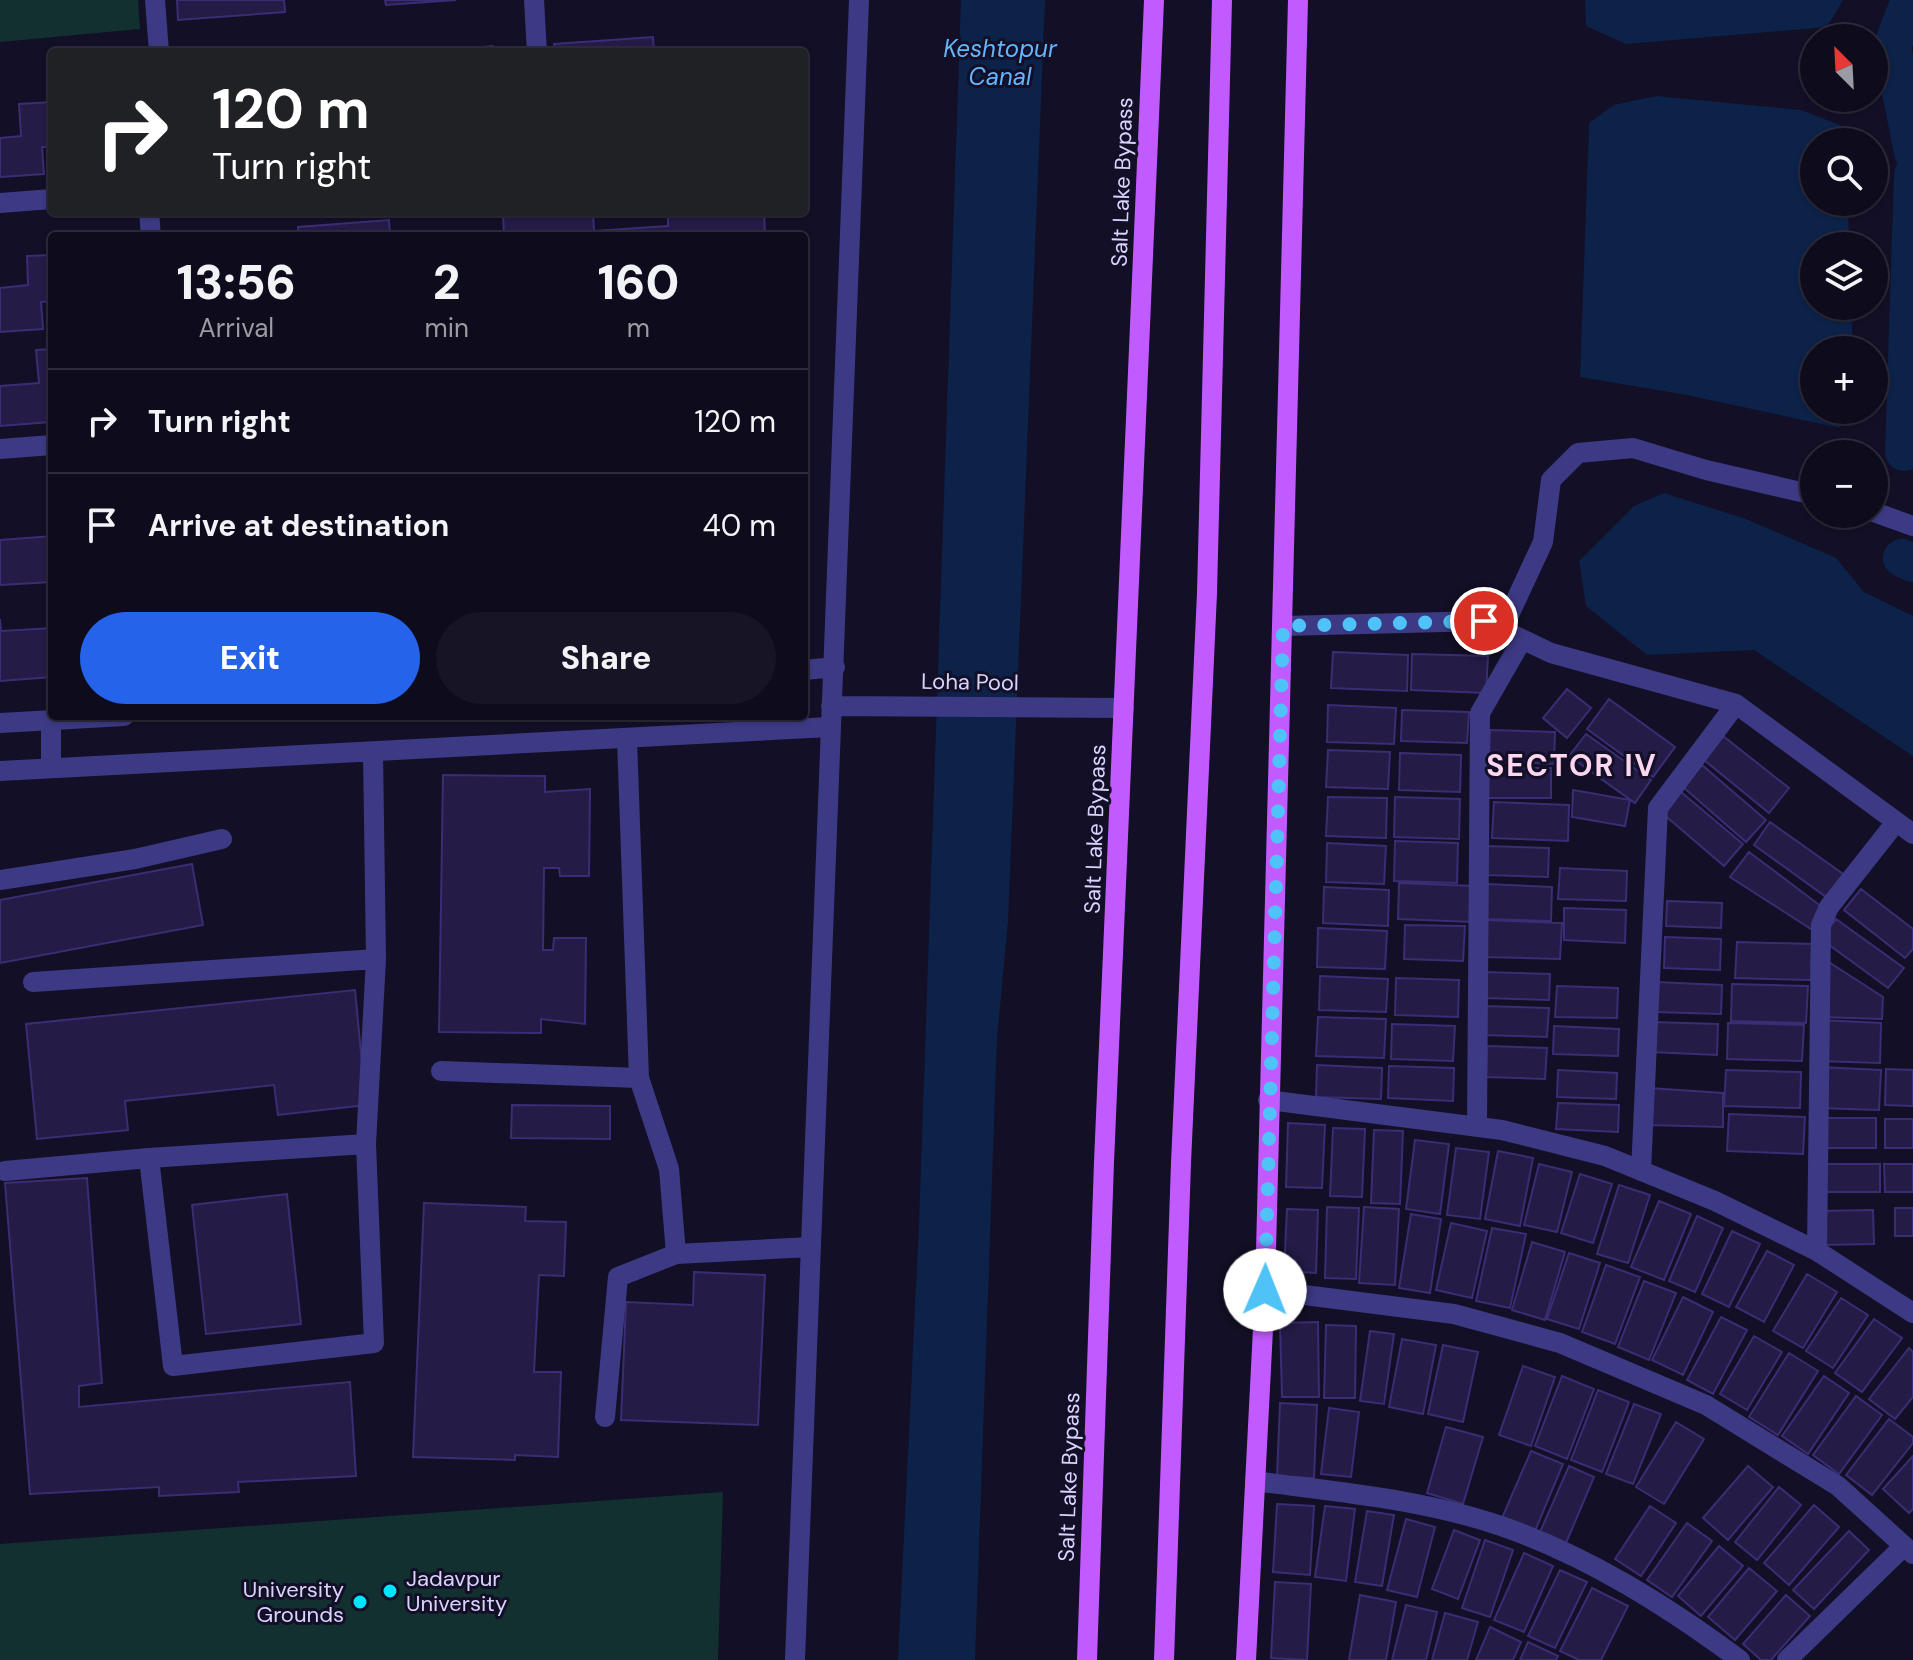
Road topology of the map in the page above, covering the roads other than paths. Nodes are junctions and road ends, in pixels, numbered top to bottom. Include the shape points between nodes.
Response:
1 (155, 0) edge
2 (534, 0) edge
3 (859, 0) edge
4 (1154, 0) edge
5 (1222, 0) edge
6 (1298, 0) edge
7 (159, 48) edge
8 (537, 48) edge
9 (48, 199) edge
10 (0, 203) edge
11 (48, 445) edge
12 (0, 449) edge
13 (1800, 492) edge
14 (1888, 517) edge
15 (1913, 526) edge
16 (1283, 626) junction
17 (1502, 630) junction
18 (1522, 640) junction
19 (835, 667) junction
20 (808, 670) edge
21 (1736, 704) junction
22 (1124, 708) junction
23 (830, 717) junction
24 (808, 719) edge
25 (51, 720) joint
26 (802, 720) edge
27 (0, 723) edge
28 (627, 739) junction
29 (373, 752) junction
30 (51, 767) junction
31 (0, 771) edge
32 (1905, 828) edge
33 (222, 839) dead end
34 (0, 880) edge
35 (376, 959) junction
36 (33, 982) dead end
37 (441, 1071) dead end
38 (639, 1078) junction
39 (1268, 1100) junction
40 (1477, 1126) junction
41 (366, 1144) junction
42 (149, 1158) junction
43 (5, 1171) dead end
44 (1641, 1171) junction
45 (810, 1247) junction
46 (1817, 1251) junction
47 (676, 1254) junction
48 (1265, 1290) junction
49 (1913, 1313) edge
50 (605, 1417) dead end
51 (1255, 1481) junction
52 (1909, 1550) edge
53 (795, 1660) edge
54 (1087, 1660) edge
55 (1164, 1660) edge
56 (1246, 1660) edge
57 (1740, 1660) edge
58 (1787, 1660) edge

1 - 7 street
2 - 8 street
3 - 19 street
4 - 22 main road, Salt Lake Bypass
5 - 55 main road via 1207,593
6 - 16 main road
9 - 10 street
11 - 12 street
13 - 17 street via 1633,448 1578,453 1551,480 1543,542
14 - 15 street
16 - 17 street via 1484,621
16 - 39 main road
17 - 18 street
18 - 21 street via 1596,667
18 - 40 street via 1480,713
19 - 20 street
19 - 23 street
21 - 32 street
21 - 44 street via 1658,808
22 - 23 street, Loha Pool via 879,705
22 - 54 main road, Salt Lake Bypass
23 - 24 street, Loha Pool
23 - 45 street
25 - 27 street
25 - 30 street
26 - 28 street, Loha Pool
28 - 29 street, Loha Pool
28 - 38 street
29 - 30 street, Loha Pool
29 - 35 street
30 - 31 street, Loha Pool
32 - 46 street via 1829,907 1821,925
33 - 34 street
35 - 36 street
35 - 41 street
37 - 38 street
38 - 47 street via 669,1169
39 - 40 street
39 - 48 main road
40 - 44 street via 1605,1156
41 - 42 street
41 - 42 street via 374,1343 173,1366
42 - 43 street
44 - 46 street
45 - 47 street
45 - 53 street
46 - 49 street
47 - 50 street via 618,1277
48 - 51 main road
48 - 52 street via 1454,1314 1560,1343 1706,1405 1838,1486
51 - 56 main road
51 - 57 street via 1397,1500 1501,1526 1608,1574 1683,1618
52 - 58 street

